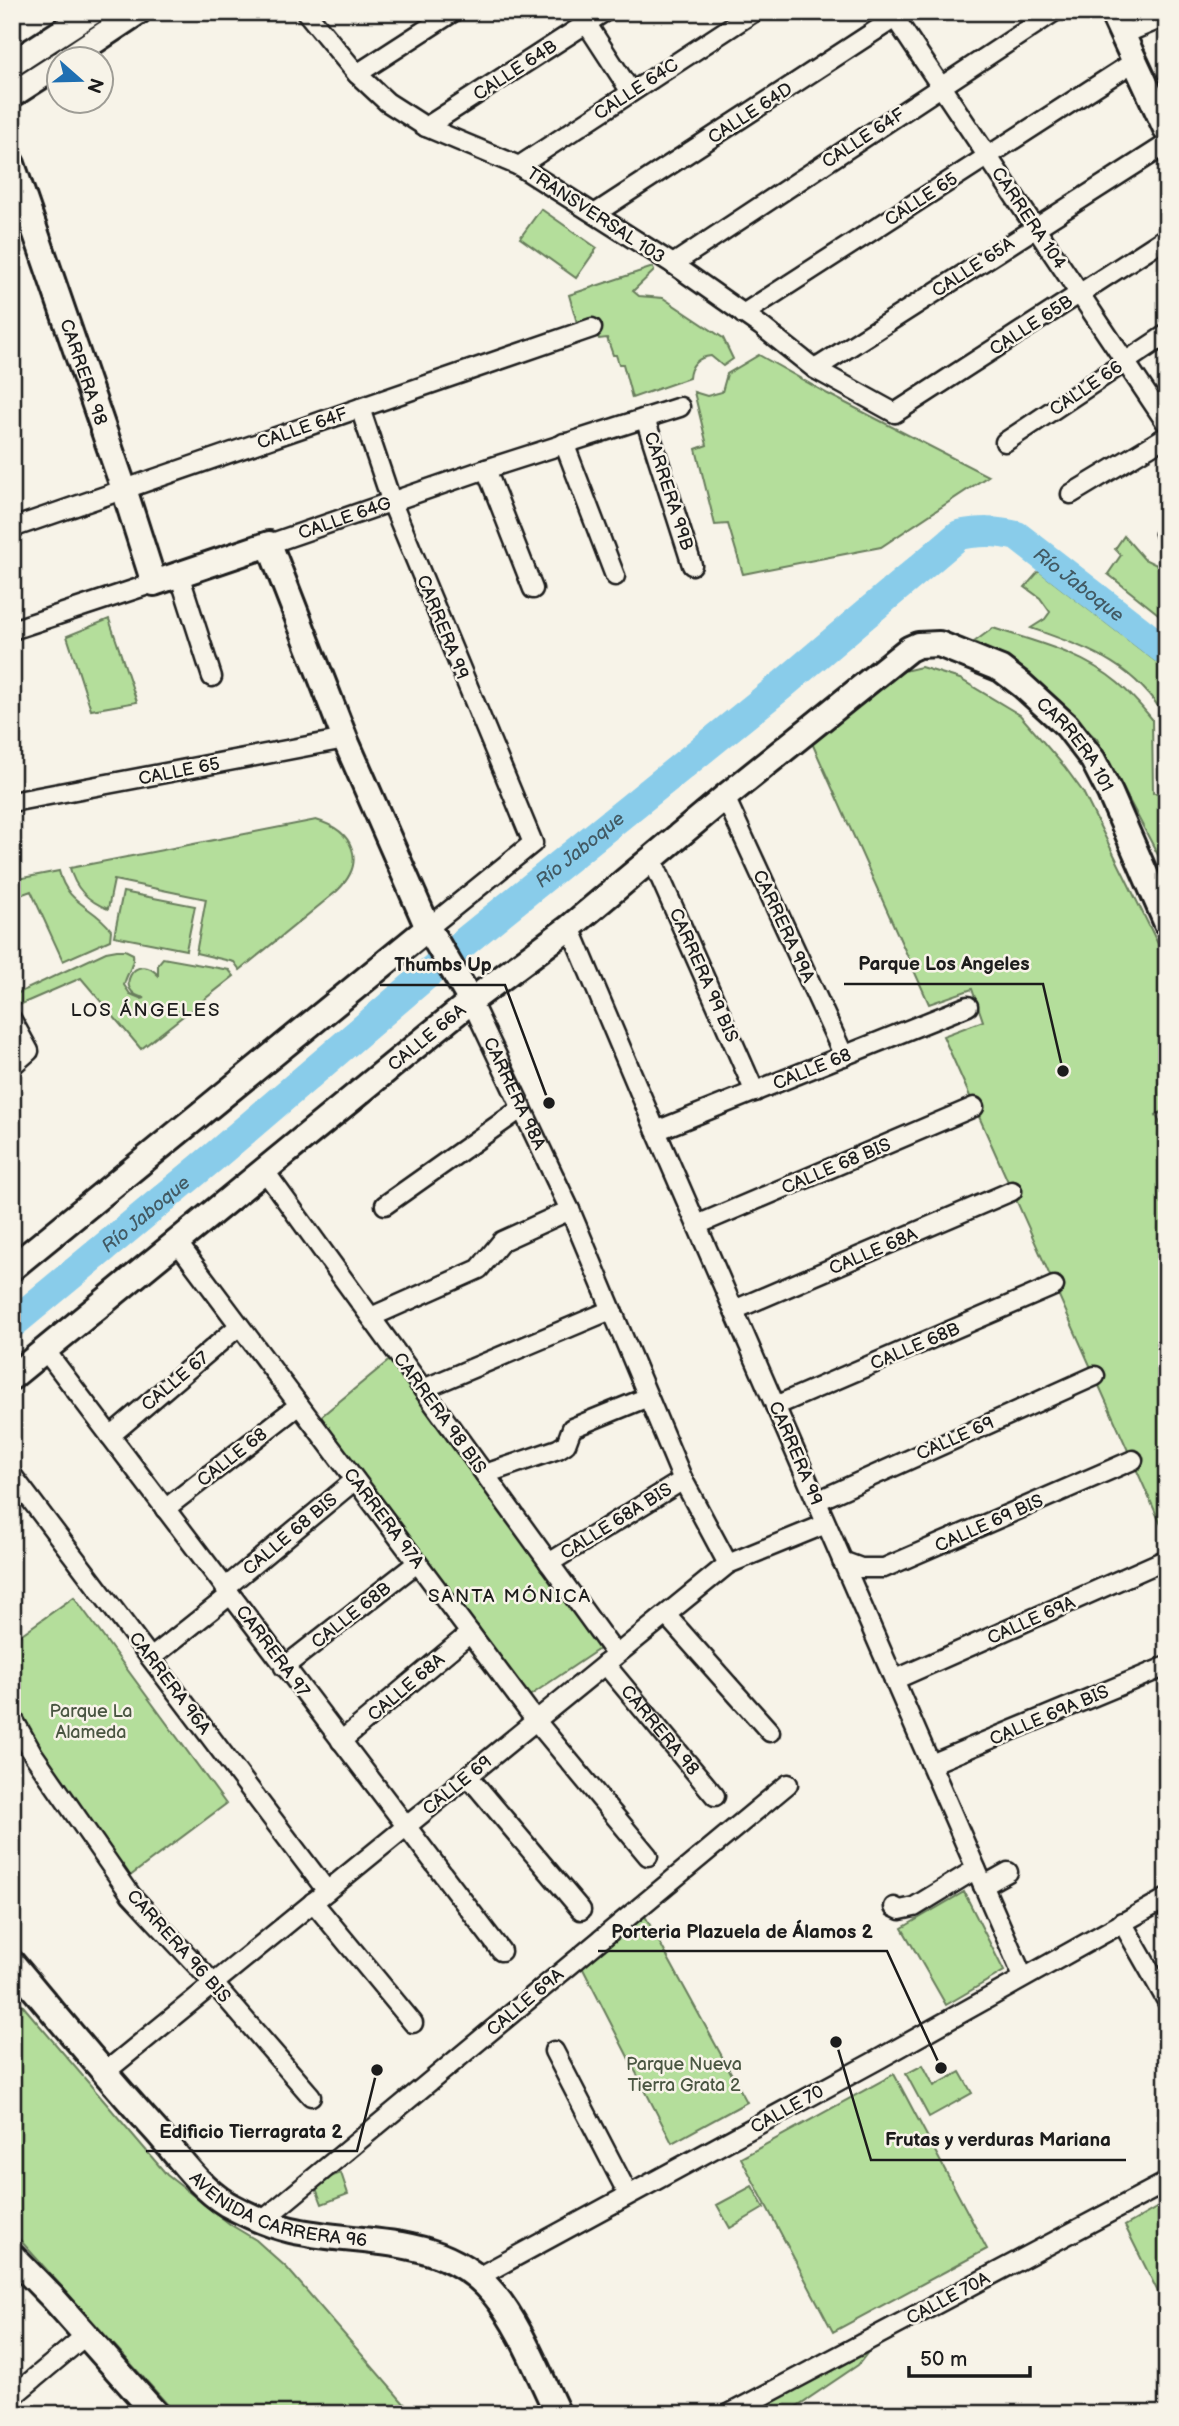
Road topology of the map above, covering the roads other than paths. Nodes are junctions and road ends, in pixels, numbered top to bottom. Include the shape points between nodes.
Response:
1 (92, 12) edge
2 (138, 12) edge
3 (306, 12) edge
4 (453, 12) edge
5 (604, 12) edge
6 (754, 12) edge
7 (1054, 12) edge
8 (1112, 12) edge
9 (897, 14) edge
10 (1167, 16) edge
11 (582, 18) edge
12 (1122, 35) junction
13 (87, 46) edge
14 (1135, 61) junction
15 (12, 64) edge
16 (46, 73) edge
17 (357, 74) junction
18 (941, 86) junction
19 (631, 92) junction
20 (12, 95) edge
21 (1161, 102) edge
22 (426, 127) junction
23 (1167, 131) edge
24 (1167, 144) edge
25 (987, 156) junction
26 (12, 164) edge
27 (519, 166) junction
28 (596, 213) junction
29 (1035, 228) junction
30 (1167, 237) edge
31 (673, 264) junction
32 (1080, 294) junction
33 (743, 314) junction
34 (592, 328) dead end
35 (1167, 334) edge
36 (1125, 362) junction
37 (816, 369) junction
38 (360, 408) junction
39 (680, 408) dead end
40 (895, 413) joint
41 (645, 418) junction
42 (1167, 425) edge
43 (1167, 436) edge
44 (1005, 442) dead end
45 (564, 443) junction
46 (486, 469) junction
47 (124, 489) junction
48 (1071, 494) dead end
49 (392, 503) junction
50 (12, 528) edge
51 (269, 544) junction
52 (692, 565) dead end
53 (179, 574) junction
54 (615, 576) dead end
55 (154, 583) junction
56 (533, 589) dead end
57 (12, 630) edge
58 (909, 649) joint
59 (212, 677) dead end
60 (345, 739) junction
61 (725, 797) junction
62 (12, 802) edge
63 (652, 859) junction
64 (1167, 924) edge
65 (570, 927) junction
66 (434, 939) junction
67 (468, 997) junction
68 (968, 1006) dead end
69 (12, 1020) edge
70 (844, 1056) junction
71 (12, 1066) edge
72 (755, 1091) junction
73 (974, 1107) dead end
74 (522, 1108) junction
75 (656, 1131) junction
76 (264, 1170) junction
77 (1012, 1191) dead end
78 (385, 1205) dead end
79 (570, 1210) junction
80 (697, 1225) junction
81 (177, 1242) junction
82 (12, 1268) edge
83 (1054, 1286) dead end
84 (611, 1310) junction
85 (734, 1310) junction
86 (370, 1317) junction
87 (239, 1326) junction
88 (45, 1350) junction
89 (12, 1377) edge
90 (1095, 1377) dead end
91 (423, 1389) junction
92 (648, 1397) junction
93 (299, 1405) junction
94 (775, 1406) junction
95 (110, 1436) junction
96 (1133, 1460) dead end
97 (12, 1475) edge
98 (485, 1475) junction
99 (355, 1480) junction
100 (683, 1480) junction
101 (817, 1501) junction
102 (165, 1509) junction
103 (826, 1524) junction
104 (1167, 1559) edge
105 (842, 1561) junction
106 (417, 1563) junction
107 (549, 1563) junction
108 (728, 1564) junction
109 (228, 1592) junction
110 (666, 1615) junction
111 (470, 1633) junction
112 (151, 1658) junction
113 (610, 1660) junction
114 (1167, 1666) edge
115 (284, 1667) junction
116 (894, 1680) junction
117 (12, 1717) edge
118 (536, 1721) junction
119 (770, 1732) dead end
120 (341, 1741) junction
121 (930, 1764) junction
122 (468, 1776) junction
123 (788, 1784) dead end
124 (715, 1796) dead end
125 (405, 1827) junction
126 (648, 1856) dead end
127 (976, 1869) junction
128 (1008, 1872) dead end
129 (983, 1886) junction
130 (327, 1891) junction
131 (1167, 1898) edge
132 (313, 1902) junction
133 (894, 1907) dead end
134 (581, 1910) dead end
135 (1122, 1923) junction
136 (501, 1951) dead end
137 (12, 1963) edge
138 (1023, 1977) junction
139 (214, 1984) junction
140 (1167, 2001) edge
141 (412, 2023) dead end
142 (554, 2051) dead end
143 (104, 2073) junction
144 (311, 2096) dead end
145 (1167, 2182) edge
146 (628, 2194) junction
147 (262, 2221) junction
148 (12, 2256) edge
149 (478, 2277) junction
150 (86, 2335) junction
151 (12, 2397) edge
152 (156, 2414) edge
153 (558, 2414) edge
154 (729, 2414) edge

1 - 15 street
2 - 13 street
3 - 17 street, TRANSVERSAL 103
4 - 17 street
5 - 11 street, CALLE 64B
6 - 19 street, CALLE 64C
7 - 18 street, CALLE 64F
8 - 12 street
9 - 18 street, CARRERA 104
9 - 28 street, CALLE 64D
10 - 12 street
11 - 19 street
11 - 22 street, CALLE 64B
12 - 14 street
14 - 21 street
14 - 25 street, CALLE 65
16 - 20 street
17 - 22 street, TRANSVERSAL 103 via 387,102
18 - 25 street, CARRERA 104
18 - 31 street, CALLE 64F
19 - 27 street, CALLE 64C
21 - 23 street
22 - 27 street, TRANSVERSAL 103
24 - 29 street, CALLE 65A
25 - 29 street, CARRERA 104
25 - 33 street, CALLE 65
26 - 47 street, CARRERA 98
27 - 28 street, TRANSVERSAL 103
28 - 31 street, TRANSVERSAL 103
29 - 32 street, CARRERA 104
29 - 37 street, CALLE 65A
30 - 32 street, CALLE 65B
31 - 33 street, TRANSVERSAL 103
32 - 36 street, CARRERA 104
32 - 40 street, CALLE 65B
33 - 37 street, TRANSVERSAL 103
34 - 38 street, CALLE 64F
35 - 36 street, CALLE 66
36 - 42 street, CARRERA 104
36 - 44 street, CALLE 66
37 - 40 street, TRANSVERSAL 103
38 - 47 street, CALLE 64F
38 - 49 street, CARRERA 99
39 - 41 street, CALLE 64G
41 - 45 street, CALLE 64G
41 - 52 street, CARRERA 99B
43 - 48 street
45 - 46 street, CALLE 64G
45 - 54 street
46 - 49 street, CALLE 64G
46 - 56 street
47 - 50 street, CALLE 64F
47 - 55 street, CARRERA 98
49 - 51 street, CALLE 64G
49 - 66 street, CARRERA 99 via 533,843
51 - 53 street, CALLE 64G
51 - 60 street, CARRERA 98A
53 - 55 street, CALLE 64G
53 - 59 street
55 - 57 street, CALLE 64G
58 - 61 street, CALLE 66A
58 - 64 street, CARRERA 101 via 939,645 1001,669 1067,726 1093,760 1110,793
60 - 62 street, CALLE 65
60 - 66 street, CARRERA 98A
61 - 63 street, CALLE 66A
61 - 70 street, CARRERA 99A
63 - 65 street, CALLE 66A
63 - 72 street, CARRERA 99 BIS
65 - 67 street, CALLE 66A
65 - 75 street, CARRERA 99
66 - 67 street, CARRERA 98A
66 - 82 street
67 - 74 street, CARRERA 98A
67 - 76 street, CALLE 66A
68 - 70 street, CALLE 68
69 - 71 street via 29,1051
70 - 72 street, CALLE 68
72 - 75 street, CALLE 68
73 - 80 street, CALLE 68 BIS
74 - 78 street
74 - 79 street, CARRERA 98A
75 - 80 street, CARRERA 99
76 - 81 street, CALLE 66A
76 - 86 street, CARRERA 98 BIS
77 - 85 street, CALLE 68A
79 - 84 street, CARRERA 98A
79 - 86 street via 502,1241 479,1269
80 - 85 street, CARRERA 99
81 - 87 street, CARRERA 97A
81 - 88 street, CALLE 66A
83 - 94 street, CALLE 68B
84 - 91 street
84 - 92 street, CARRERA 98A
85 - 94 street, CARRERA 99
86 - 91 street, CARRERA 98 BIS
87 - 93 street, CARRERA 97A
87 - 95 street, CALLE 67
88 - 89 street, CALLE 66A
88 - 95 street, CARRERA 97
90 - 101 street, CALLE 69
91 - 98 street, CARRERA 98 BIS
92 - 98 street via 572,1428 566,1444 558,1449
92 - 100 street, CARRERA 98A
93 - 99 street, CARRERA 97A
93 - 102 street, CALLE 68
94 - 101 street, CARRERA 99
95 - 102 street, CARRERA 97
96 - 105 street, CALLE 69 BIS via 884,1569
97 - 112 street, CARRERA 96A
98 - 107 street, CARRERA 98 BIS
99 - 106 street, CARRERA 97A
99 - 109 street, CALLE 68 BIS
100 - 107 street, CALLE 68A BIS
100 - 108 street, CARRERA 98A
101 - 103 street, CARRERA 99
102 - 109 street, CARRERA 97
103 - 105 street, CARRERA 99
103 - 108 street, CALLE 69
104 - 116 street, CALLE 69A
105 - 116 street, CARRERA 99
106 - 111 street, CARRERA 97A
106 - 115 street, CALLE 68B
107 - 113 street, CARRERA 98 BIS
108 - 110 street, CALLE 69
109 - 112 street, CALLE 68 BIS
109 - 115 street, CARRERA 97
110 - 113 street, CALLE 69
110 - 119 street
111 - 118 street, CARRERA 97A
111 - 120 street, CALLE 68A
112 - 130 street, CARRERA 96A
113 - 118 street, CALLE 69
113 - 124 street, CARRERA 98
114 - 121 street, CALLE 69A BIS
115 - 120 street, CARRERA 97
116 - 121 street, CARRERA 99
117 - 139 street, CARRERA 96 BIS via 131,1895
118 - 122 street, CALLE 69
118 - 126 street, CARRERA 97A
120 - 125 street, CARRERA 97
121 - 127 street, CARRERA 99
122 - 125 street, CALLE 69
122 - 134 street
123 - 147 street, CALLE 69A
125 - 130 street, CALLE 69
125 - 136 street, CARRERA 97
127 - 129 street, CARRERA 99
127 - 133 street via 914,1907
128 - 129 street
129 - 138 street, CARRERA 99
130 - 132 street, CALLE 69
131 - 135 street, CALLE 70
132 - 139 street, CALLE 69
132 - 141 street
135 - 138 street, CALLE 70
135 - 140 street
137 - 143 street, AVENIDA CARRERA 96
138 - 146 street, CALLE 70
139 - 143 street, CALLE 69
139 - 144 street, CARRERA 96 BIS
142 - 146 street
143 - 147 street, AVENIDA CARRERA 96 via 202,2183 224,2202
145 - 154 street, CALLE 70A
146 - 149 street, CALLE 70
147 - 149 street, AVENIDA CARRERA 96 via 291,2230 415,2247 466,2267
148 - 150 street
149 - 153 street, AVENIDA CARRERA 96 via 501,2303
150 - 151 street
150 - 152 street

